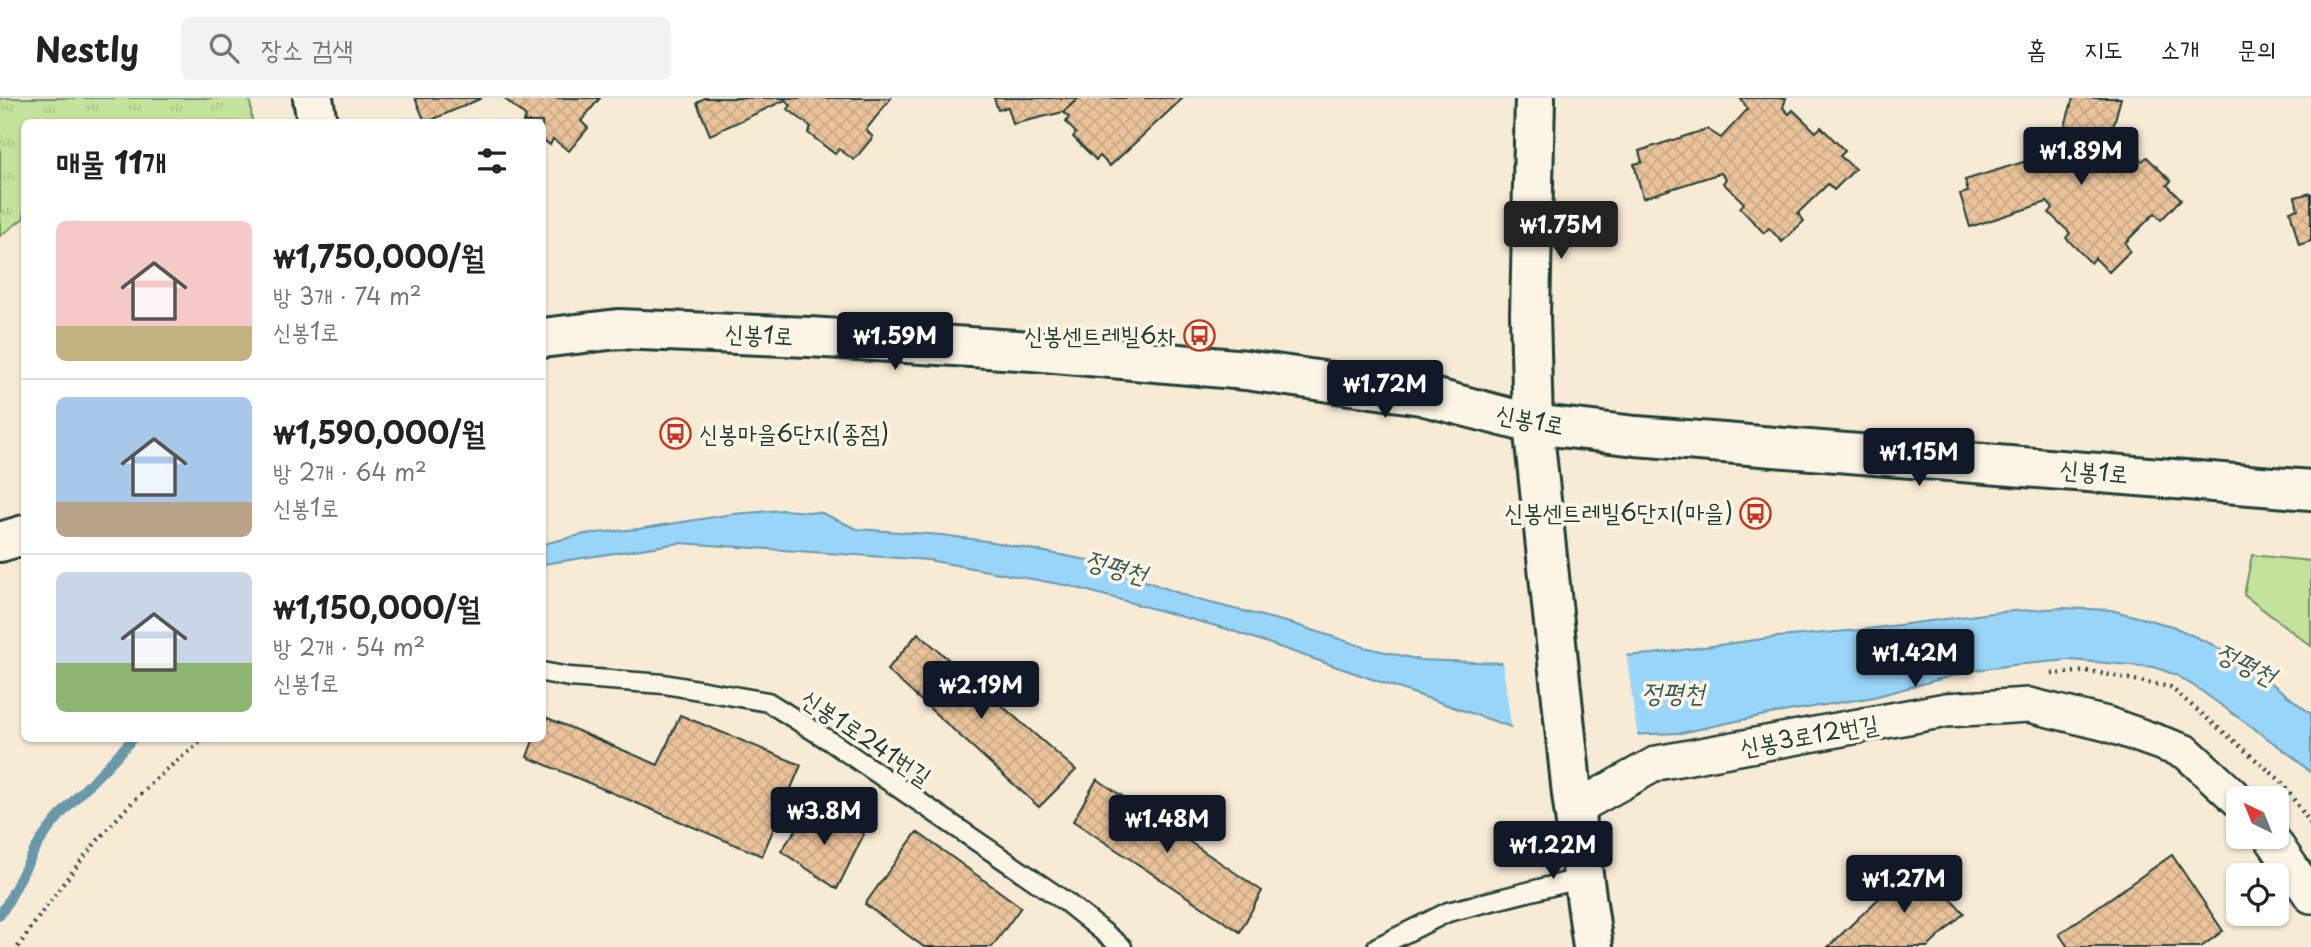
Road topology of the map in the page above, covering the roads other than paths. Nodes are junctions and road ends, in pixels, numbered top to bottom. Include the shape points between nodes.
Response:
1 (313, 98) edge
2 (1535, 98) edge
3 (316, 119) edge
4 (546, 338) edge
5 (1533, 425) junction
6 (2311, 490) edge
7 (21, 537) edge
8 (0, 542) edge
9 (546, 673) edge
10 (2226, 789) edge
11 (1574, 801) junction
12 (2279, 849) edge
13 (1583, 878) junction
14 (2311, 896) edge
15 (1122, 947) edge
16 (1377, 947) edge
17 (1593, 947) edge

1 - 3 street
2 - 5 street via 1530,315
4 - 5 street, 신봉1로 via 618,329 1100,357 1246,370 1421,394
5 - 6 street, 신봉1로
5 - 11 street
7 - 8 street
9 - 15 lane, 신봉1로241번길 via 664,684 768,702 1066,902
10 - 11 street, 신봉3로12번길 via 2186,752 2108,724 2029,705 1946,710 1657,763
11 - 13 street
12 - 14 street
13 - 16 lane via 1448,912
13 - 17 street

